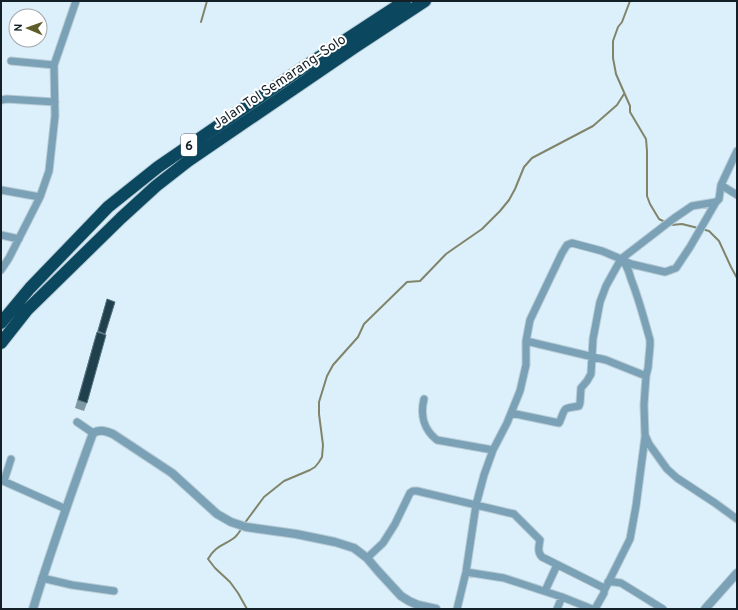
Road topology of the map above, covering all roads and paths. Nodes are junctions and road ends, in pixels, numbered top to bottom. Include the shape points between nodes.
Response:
1 (76, 1) edge
2 (406, 1) edge
3 (425, 1) edge
4 (11, 61) dead end
5 (54, 65) junction
6 (1, 100) edge
7 (55, 102) junction
8 (737, 150) edge
9 (721, 185) junction
10 (1, 190) edge
11 (737, 195) edge
12 (40, 197) junction
13 (716, 202) junction
14 (1, 235) edge
15 (19, 239) junction
16 (622, 260) junction
17 (1, 270) edge
18 (1, 323) edge
19 (526, 342) junction
20 (1, 343) edge
21 (592, 357) junction
22 (646, 376) junction
23 (424, 399) dead end
24 (511, 413) junction
25 (77, 422) dead end
26 (93, 433) junction
27 (645, 435) junction
28 (493, 450) junction
29 (11, 459) dead end
30 (2, 480) edge
31 (476, 505) junction
32 (66, 509) junction
33 (737, 519) edge
34 (367, 558) junction
35 (556, 565) junction
36 (466, 572) junction
37 (737, 573) edge
38 (42, 578) junction
39 (608, 582) junction
40 (114, 591) dead end
41 (546, 591) junction
42 (604, 591) junction
43 (562, 597) junction
44 (33, 609) edge
45 (436, 609) edge
46 (457, 609) edge
47 (557, 609) edge
48 (594, 609) edge
49 (663, 609) edge
50 (705, 609) edge

1 - 5 street
2 - 18 highway, Jalan Tol Semarang–Solo / 6 via 158,167 113,202 30,288
3 - 20 highway, Jalan Tol Semarang–Solo / 6 via 188,161 156,186 27,310
4 - 5 street
5 - 7 street
6 - 7 street
7 - 12 street via 50,171
8 - 9 street
9 - 11 street
9 - 13 street via 719,199
10 - 12 street
12 - 15 street
13 - 16 street via 692,206
13 - 16 street via 676,268 665,272
14 - 15 street
15 - 17 street
16 - 19 street via 584,246 572,243 567,245 535,308
16 - 21 street via 606,286 600,302
16 - 22 street via 639,299 650,340
19 - 21 street
19 - 24 street via 526,365 520,391
21 - 22 street
21 - 24 street via 591,374 581,388 579,406 564,409 559,422
22 - 27 street
23 - 28 street via 424,422 437,440
24 - 28 street
25 - 26 street
26 - 32 street
26 - 34 street via 107,432 120,438 172,473 217,514 231,522 246,527 335,542 354,548
27 - 33 street via 667,469
27 - 39 street via 630,539
28 - 31 street
29 - 30 street
30 - 32 street
31 - 34 street via 413,491 383,543
31 - 35 street via 514,514 540,540 541,556
31 - 36 street
32 - 38 street
34 - 45 street via 401,596 418,605
35 - 41 street
35 - 42 street via 604,588
36 - 41 street via 504,578
36 - 46 street
37 - 50 street
38 - 40 street
38 - 44 street
39 - 42 street
39 - 49 street via 621,583
41 - 43 street
42 - 48 street
43 - 47 street
43 - 48 street

